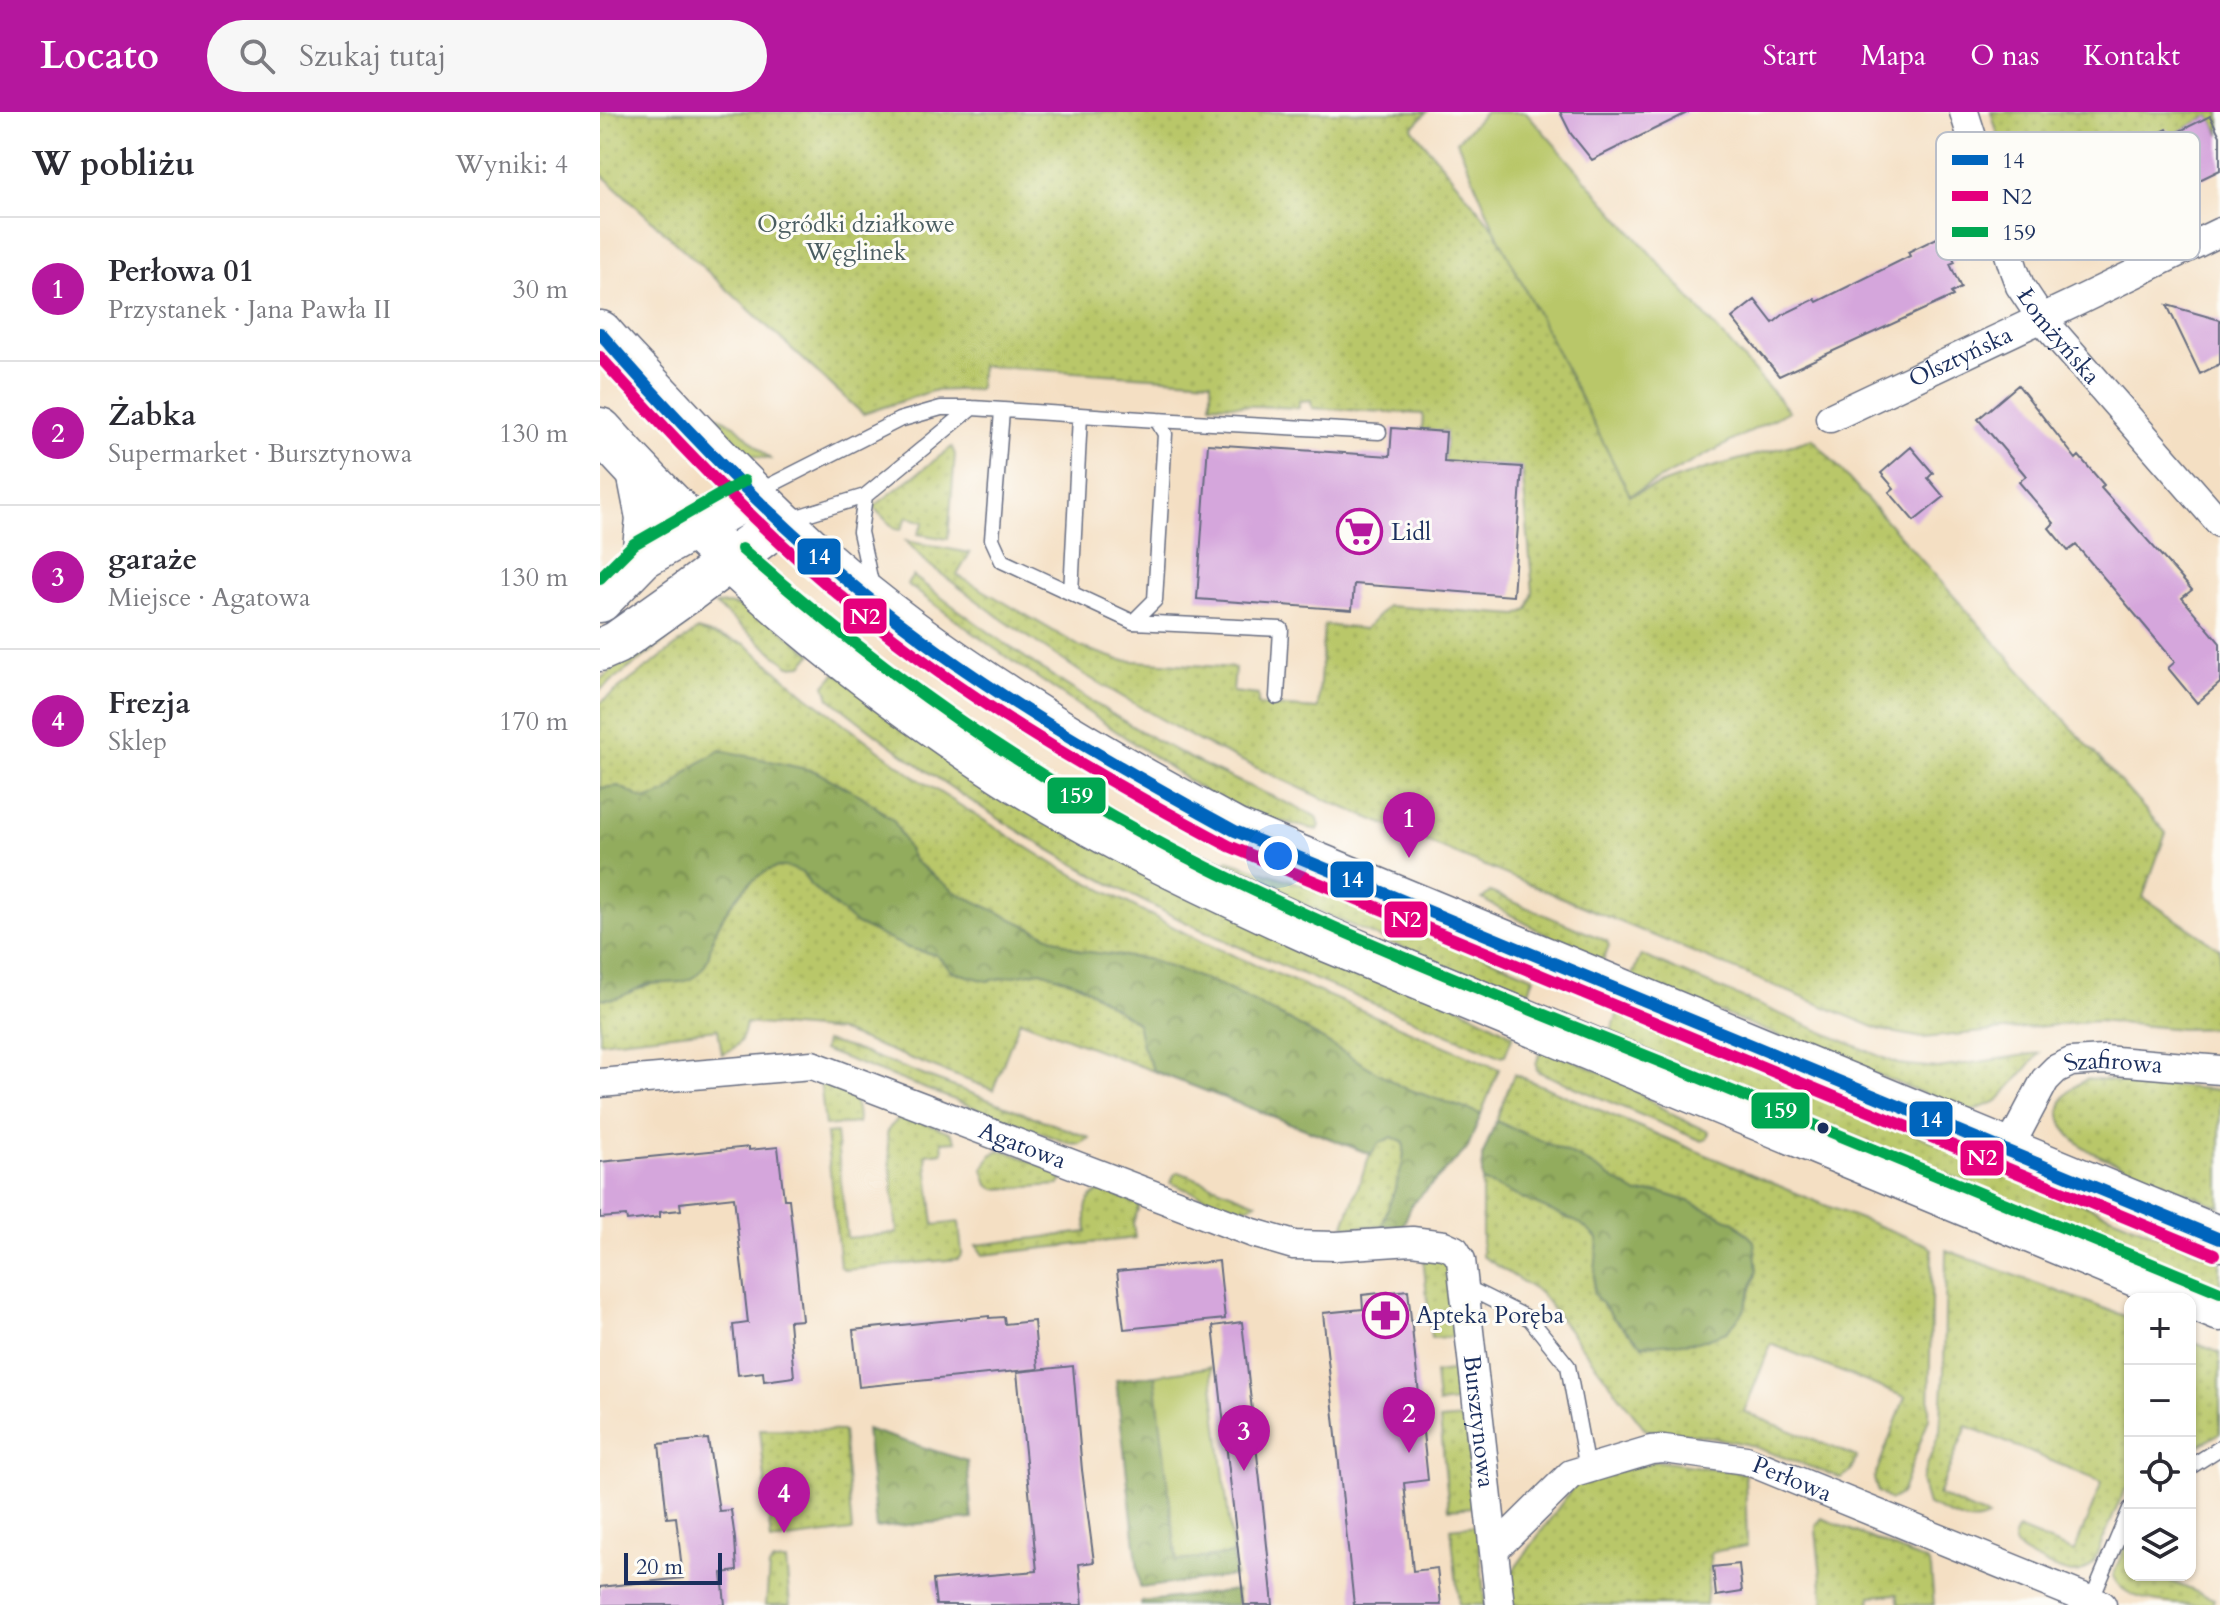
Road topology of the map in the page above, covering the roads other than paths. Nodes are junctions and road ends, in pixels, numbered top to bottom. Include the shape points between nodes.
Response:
1 (1964, 112) edge
2 (1970, 132) edge
3 (2220, 232) edge
4 (2200, 242) edge
5 (2011, 260) edge
6 (2163, 260) edge
7 (2042, 319) junction
8 (600, 333) edge
9 (972, 408) junction
10 (1002, 411) junction
11 (1080, 416) junction
12 (1830, 418) dead end
13 (1157, 420) junction
14 (600, 430) edge
15 (1379, 432) dead end
16 (638, 472) junction
17 (865, 496) junction
18 (766, 509) junction
19 (2220, 523) edge
20 (696, 528) junction
21 (643, 557) junction
22 (731, 561) junction
23 (1071, 593) junction
24 (600, 601) edge
25 (875, 603) junction
26 (1133, 622) junction
27 (600, 650) edge
28 (1277, 697) dead end
29 (2220, 1070) edge
30 (600, 1083) edge
31 (2008, 1150) junction
32 (2220, 1239) edge
33 (1444, 1245) joint
34 (1463, 1286) junction
35 (2220, 1309) edge
36 (2220, 1448) edge
37 (2196, 1463) edge
38 (1587, 1469) junction
39 (2124, 1526) edge
40 (1495, 1549) junction
41 (2096, 1603) edge
42 (1500, 1605) edge

1 - 2 street, Łomżyńska
3 - 4 street, Olsztyńska
5 - 7 street, Łomżyńska via 2020,286
6 - 7 street, Olsztyńska
7 - 12 street, Olsztyńska
7 - 19 street, Łomżyńska
8 - 18 main road
9 - 10 lane
9 - 17 lane
9 - 18 lane via 941,408 899,420
10 - 11 lane
10 - 23 lane via 992,539 1002,561
11 - 13 lane
11 - 23 lane
13 - 15 lane
13 - 26 lane via 1165,434 1155,600
14 - 16 main road
16 - 20 main road
16 - 21 street via 647,518
17 - 18 lane
17 - 25 lane via 860,532
18 - 20 street
18 - 22 street
18 - 25 main road
20 - 21 street
20 - 22 main road
21 - 24 street
22 - 27 street
22 - 35 main road via 834,650 989,762 1215,889 1533,1027
23 - 26 lane
25 - 31 main road via 1058,731 1235,831
26 - 28 lane via 1281,629
29 - 31 street, Szafirowa via 2071,1062 2045,1080
30 - 33 street, Agatowa via 812,1065 1294,1245
31 - 32 main road
33 - 34 street, Bursztynowa via 1461,1260
34 - 38 lane via 1530,1319 1568,1366
34 - 40 street, Bursztynowa
36 - 37 lane
38 - 40 street, Perłowa via 1571,1474
38 - 41 street, Perłowa via 1664,1449 1746,1460
39 - 41 lane
40 - 42 street, Bursztynowa

